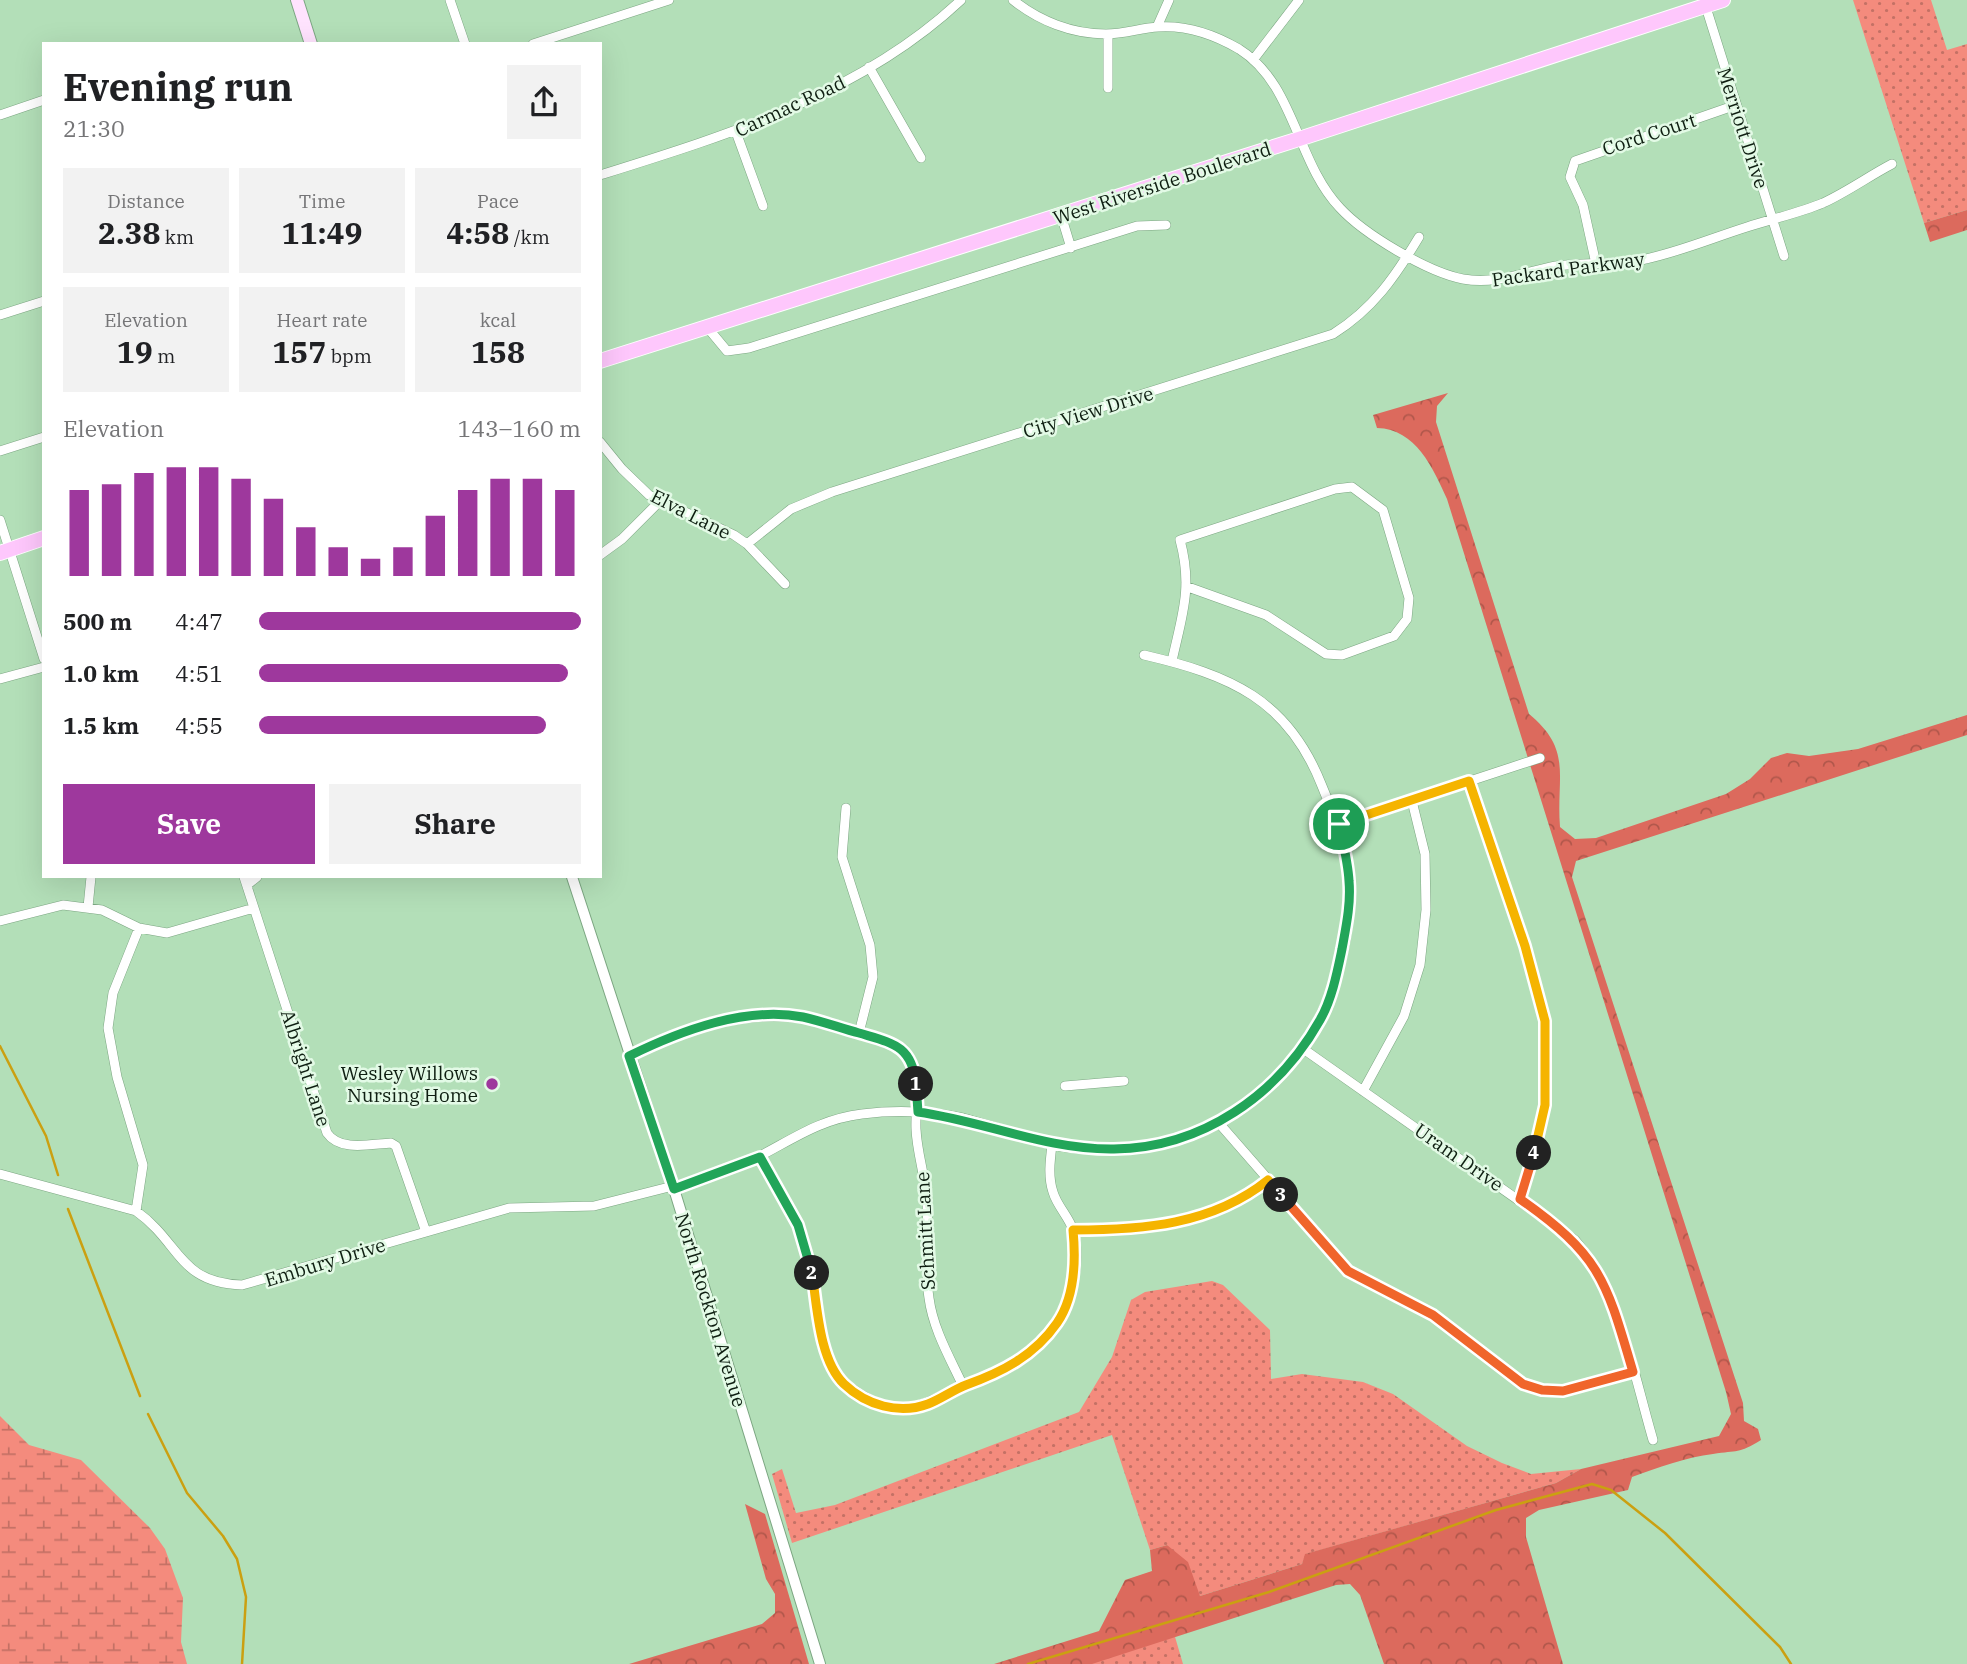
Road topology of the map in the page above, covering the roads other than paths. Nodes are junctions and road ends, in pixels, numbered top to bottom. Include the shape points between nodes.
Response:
1 (297, 0) edge
2 (450, 0) edge
3 (669, 0) edge
4 (961, 0) edge
5 (1013, 0) edge
6 (1169, 0) edge
7 (1299, 0) edge
8 (1723, 0) edge
9 (1704, 3) edge
10 (1157, 27) junction
11 (1108, 34) junction
12 (310, 42) edge
13 (464, 42) edge
14 (539, 42) edge
15 (1253, 60) junction
16 (869, 67) junction
17 (1108, 88) dead end
18 (42, 101) edge
19 (1735, 106) junction
20 (0, 115) edge
21 (736, 132) junction
22 (1299, 139) junction
23 (921, 158) dead end
24 (1892, 164) dead end
25 (602, 174) edge
26 (763, 206) dead end
27 (1061, 215) junction
28 (1772, 219) junction
29 (1166, 225) dead end
30 (1419, 237) dead end
31 (1070, 248) junction
32 (1408, 255) junction
33 (1784, 256) dead end
34 (1596, 264) junction
35 (42, 302) edge
36 (0, 315) edge
37 (707, 327) junction
38 (602, 360) edge
39 (42, 438) edge
40 (602, 444) edge
41 (0, 451) edge
42 (660, 501) junction
43 (0, 520) edge
44 (42, 539) edge
45 (747, 544) junction
46 (5, 551) edge
47 (602, 554) edge
48 (785, 584) dead end
49 (1188, 586) junction
50 (42, 653) edge
51 (1144, 655) dead end
52 (1171, 661) junction
53 (42, 668) edge
54 (0, 679) edge
55 (1540, 758) dead end
56 (1469, 781) junction
57 (1412, 801) junction
58 (846, 808) dead end
59 (1339, 824) junction
60 (91, 878) edge
61 (572, 878) edge
62 (246, 881) edge
63 (88, 906) junction
64 (254, 908) junction
65 (0, 921) edge
66 (139, 928) junction
67 (859, 1033) junction
68 (1302, 1048) junction
69 (629, 1056) junction
70 (1124, 1081) dead end
71 (1065, 1086) dead end
72 (1363, 1091) junction
73 (918, 1112) junction
74 (1218, 1122) junction
75 (1052, 1145) junction
76 (760, 1157) junction
77 (2, 1175) edge
78 (1268, 1180) junction
79 (673, 1187) junction
80 (1520, 1199) junction
81 (136, 1211) junction
82 (1073, 1230) junction
83 (426, 1231) junction
84 (1633, 1372) junction
85 (964, 1386) junction
86 (1653, 1440) dead end
87 (820, 1664) edge

1 - 12 main road
2 - 13 street
3 - 14 street
4 - 16 street, Carmac Road via 910,42
5 - 11 street, Packard Parkway via 1066,28
6 - 10 street
7 - 15 street
8 - 9 main road, West Riverside Boulevard
9 - 19 street, Merriott Drive
9 - 22 main road, West Riverside Boulevard
10 - 11 street, Packard Parkway
10 - 15 street, Packard Parkway via 1198,31
11 - 17 street
15 - 22 street, Packard Parkway via 1276,89
16 - 21 street, Carmac Road
16 - 23 street
18 - 20 street
19 - 28 street, Merriott Drive
19 - 34 street, Cord Court via 1575,161 1570,171
21 - 25 street, Carmac Road
21 - 26 street
22 - 27 main road, West Riverside Boulevard
22 - 32 street, Packard Parkway via 1314,172 1338,206 1354,222
24 - 28 street, Packard Parkway via 1822,203
27 - 31 street
27 - 37 main road, West Riverside Boulevard
28 - 33 street, Merriott Drive
28 - 34 street, Packard Parkway via 1653,257
29 - 31 street via 1137,226
30 - 32 street, City View Drive
31 - 37 street via 733,352 724,349
32 - 34 street, Packard Parkway via 1442,273 1478,280
32 - 45 street, City View Drive via 1389,286 1333,334 832,492 791,509
35 - 36 street
37 - 38 main road, West Riverside Boulevard
39 - 41 street
40 - 42 street, Elva Lane via 622,469
42 - 45 street, Elva Lane via 709,521
42 - 47 street
43 - 46 street
44 - 46 main road
45 - 48 street, Elva Lane
46 - 50 street
49 - 49 street via 1180,540 1352,487 1383,510 1409,598 1407,619 1394,636 1342,655 1326,654 1266,615
49 - 52 street
51 - 52 street, Embury Drive
52 - 59 street, Embury Drive via 1229,680 1284,719 1306,749
53 - 54 street
55 - 56 street
56 - 57 street
56 - 80 street via 1525,946 1545,1021 1545,1105
57 - 59 street
57 - 72 street via 1425,854 1426,911 1420,965 1404,1016
58 - 67 street via 842,857 870,945 873,977
59 - 68 street, Embury Drive via 1349,883 1345,931 1331,994
60 - 63 street
61 - 69 street, North Rockton Avenue
62 - 64 street, Albright Lane
63 - 65 street via 48,906
63 - 66 street
64 - 66 street via 181,931
64 - 83 street, Albright Lane via 327,1133 345,1145 396,1146
66 - 81 street via 113,993 108,1028 143,1165
67 - 69 street via 801,1017 753,1015 671,1035
67 - 73 street, Schmitt Lane via 892,1043 908,1055 915,1069
68 - 72 street, Uram Drive
68 - 74 street, Embury Drive via 1263,1092
69 - 79 street, North Rockton Avenue
70 - 71 street
72 - 80 street, Uram Drive
73 - 75 street, Embury Drive via 963,1118
73 - 76 street, Embury Drive via 860,1114 819,1124
73 - 85 street, Schmitt Lane via 916,1129 928,1203 929,1299 933,1320
74 - 75 street, Embury Drive via 1146,1146
74 - 78 street
75 - 82 street via 1049,1174 1053,1193
76 - 79 street, Embury Drive
76 - 85 street via 798,1225 810,1263 825,1353 844,1384 887,1408 926,1405
77 - 81 street, Embury Drive
78 - 82 street via 1250,1195 1190,1219 1158,1227
78 - 84 street via 1348,1271 1433,1315 1523,1384 1563,1391
79 - 83 street, Embury Drive via 594,1206 509,1208
79 - 87 street, North Rockton Avenue
80 - 84 street, Uram Drive via 1575,1240 1590,1259 1613,1305
81 - 83 street, Embury Drive via 155,1224 198,1276 226,1284 258,1283
82 - 85 street via 1073,1282 1058,1322 1031,1352 1006,1370
84 - 86 street, Uram Drive

